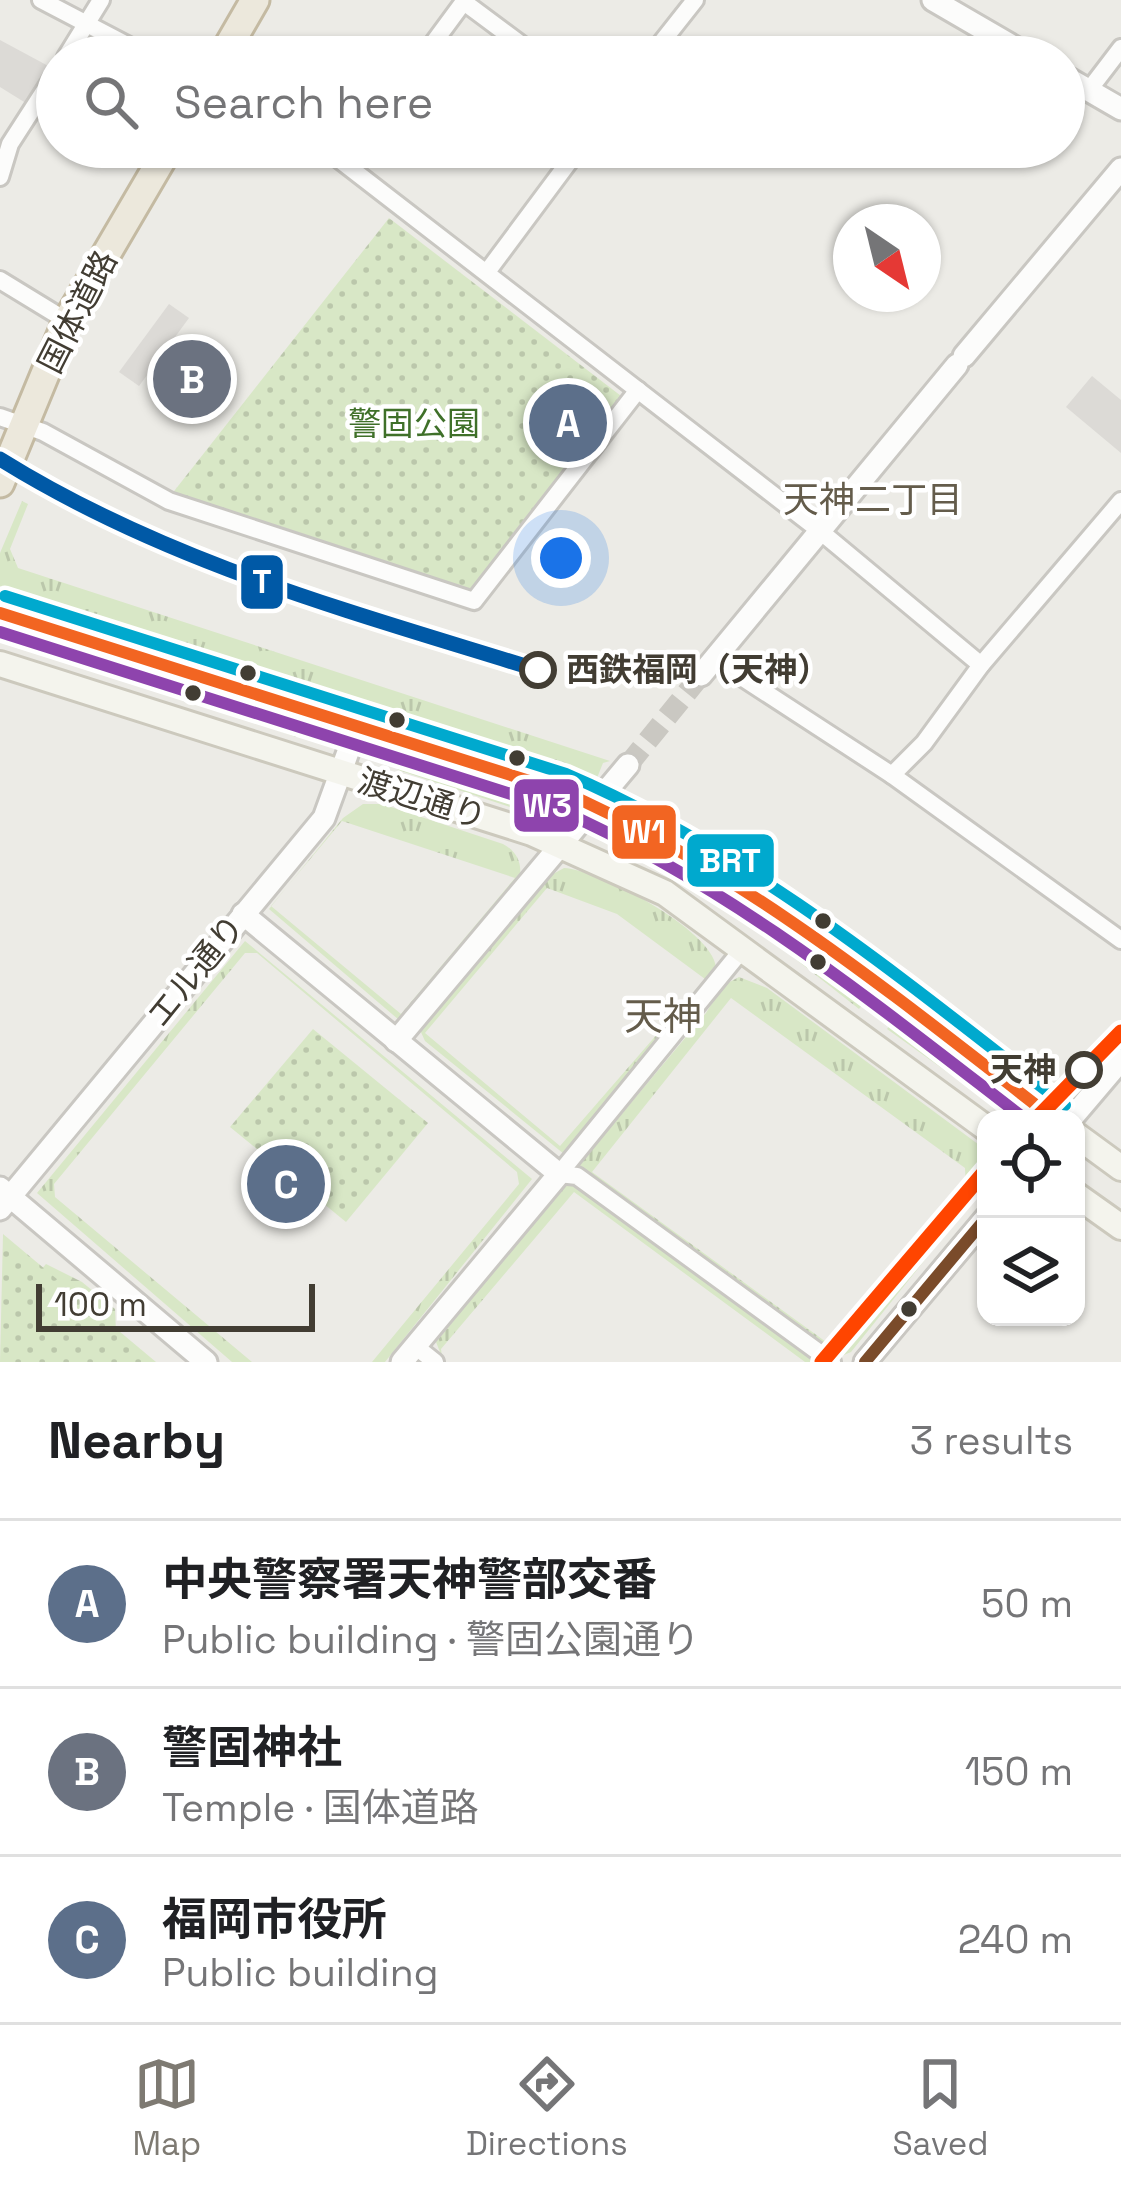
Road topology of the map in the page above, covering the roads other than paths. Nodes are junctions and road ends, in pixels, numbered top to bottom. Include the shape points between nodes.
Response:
1 (41, 0) edge
2 (100, 0) edge
3 (255, 0) edge
4 (695, 0) edge
5 (933, 0) edge
6 (464, 1) edge
7 (88, 24) junction
8 (80, 36) edge
9 (111, 36) edge
10 (234, 36) edge
11 (438, 36) edge
12 (510, 36) edge
13 (667, 36) edge
14 (995, 36) edge
15 (1121, 48) edge
16 (1085, 88) edge
17 (1089, 90) junction
18 (36, 103) edge
19 (1121, 109) edge
20 (157, 168) edge
21 (366, 168) edge
22 (564, 168) edge
23 (1121, 169) edge
24 (0, 177) edge
25 (487, 272) junction
26 (0, 280) edge
27 (67, 321) junction
28 (638, 390) junction
29 (11, 423) edge
30 (0, 483) edge
31 (1121, 501) edge
32 (820, 531) junction
33 (0, 613) edge
34 (0, 664) edge
35 (981, 665) junction
36 (708, 667) joint
37 (356, 730) junction
38 (628, 765) tunnel mouth
39 (339, 774) junction
40 (892, 775) junction
41 (595, 804) junction
42 (562, 844) junction
43 (243, 914) junction
44 (1121, 940) edge
45 (741, 950) junction
46 (396, 1041) junction
47 (1121, 1060) edge
48 (1042, 1110) edge
49 (1079, 1110) edge
50 (977, 1121) edge
51 (1085, 1142) edge
52 (1121, 1168) edge
53 (559, 1174) junction
54 (3, 1198) edge
55 (1085, 1201) edge
56 (1121, 1227) edge
57 (977, 1229) edge
58 (409, 1354) edge
59 (206, 1362) edge
60 (434, 1362) edge
61 (832, 1362) edge
62 (866, 1362) edge

1 - 7 street
2 - 7 street
3 - 10 highway
4 - 13 street
5 - 14 street
6 - 11 street
6 - 12 street
7 - 8 street
7 - 9 street
15 - 17 street
16 - 17 street
17 - 19 street
18 - 24 street
20 - 27 highway, 国体道路
21 - 25 street
22 - 25 street
23 - 32 street
25 - 28 street
26 - 27 street
27 - 29 highway, 国体道路
28 - 29 street via 474,601 169,501 43,432
28 - 32 street
29 - 30 highway, 国体道路
31 - 35 street
32 - 35 street
32 - 36 street
33 - 37 main road, 渡辺通り
34 - 39 main road, 渡辺通り
35 - 40 street
36 - 40 street
37 - 39 street, エル通り
37 - 41 main road, 渡辺通り
38 - 41 street
39 - 42 main road, 渡辺通り
39 - 43 street, エル通り via 324,818
40 - 44 street
41 - 42 street
41 - 48 main road, 渡辺通り via 687,848
42 - 45 main road, 渡辺通り via 665,893
42 - 46 street
43 - 46 street
43 - 54 street, エル通り
45 - 50 main road, 渡辺通り
45 - 53 street
46 - 53 street
47 - 49 street
51 - 52 main road
53 - 58 street
53 - 61 street via 577,1176
54 - 59 street
55 - 56 main road
57 - 62 street
58 - 60 street

